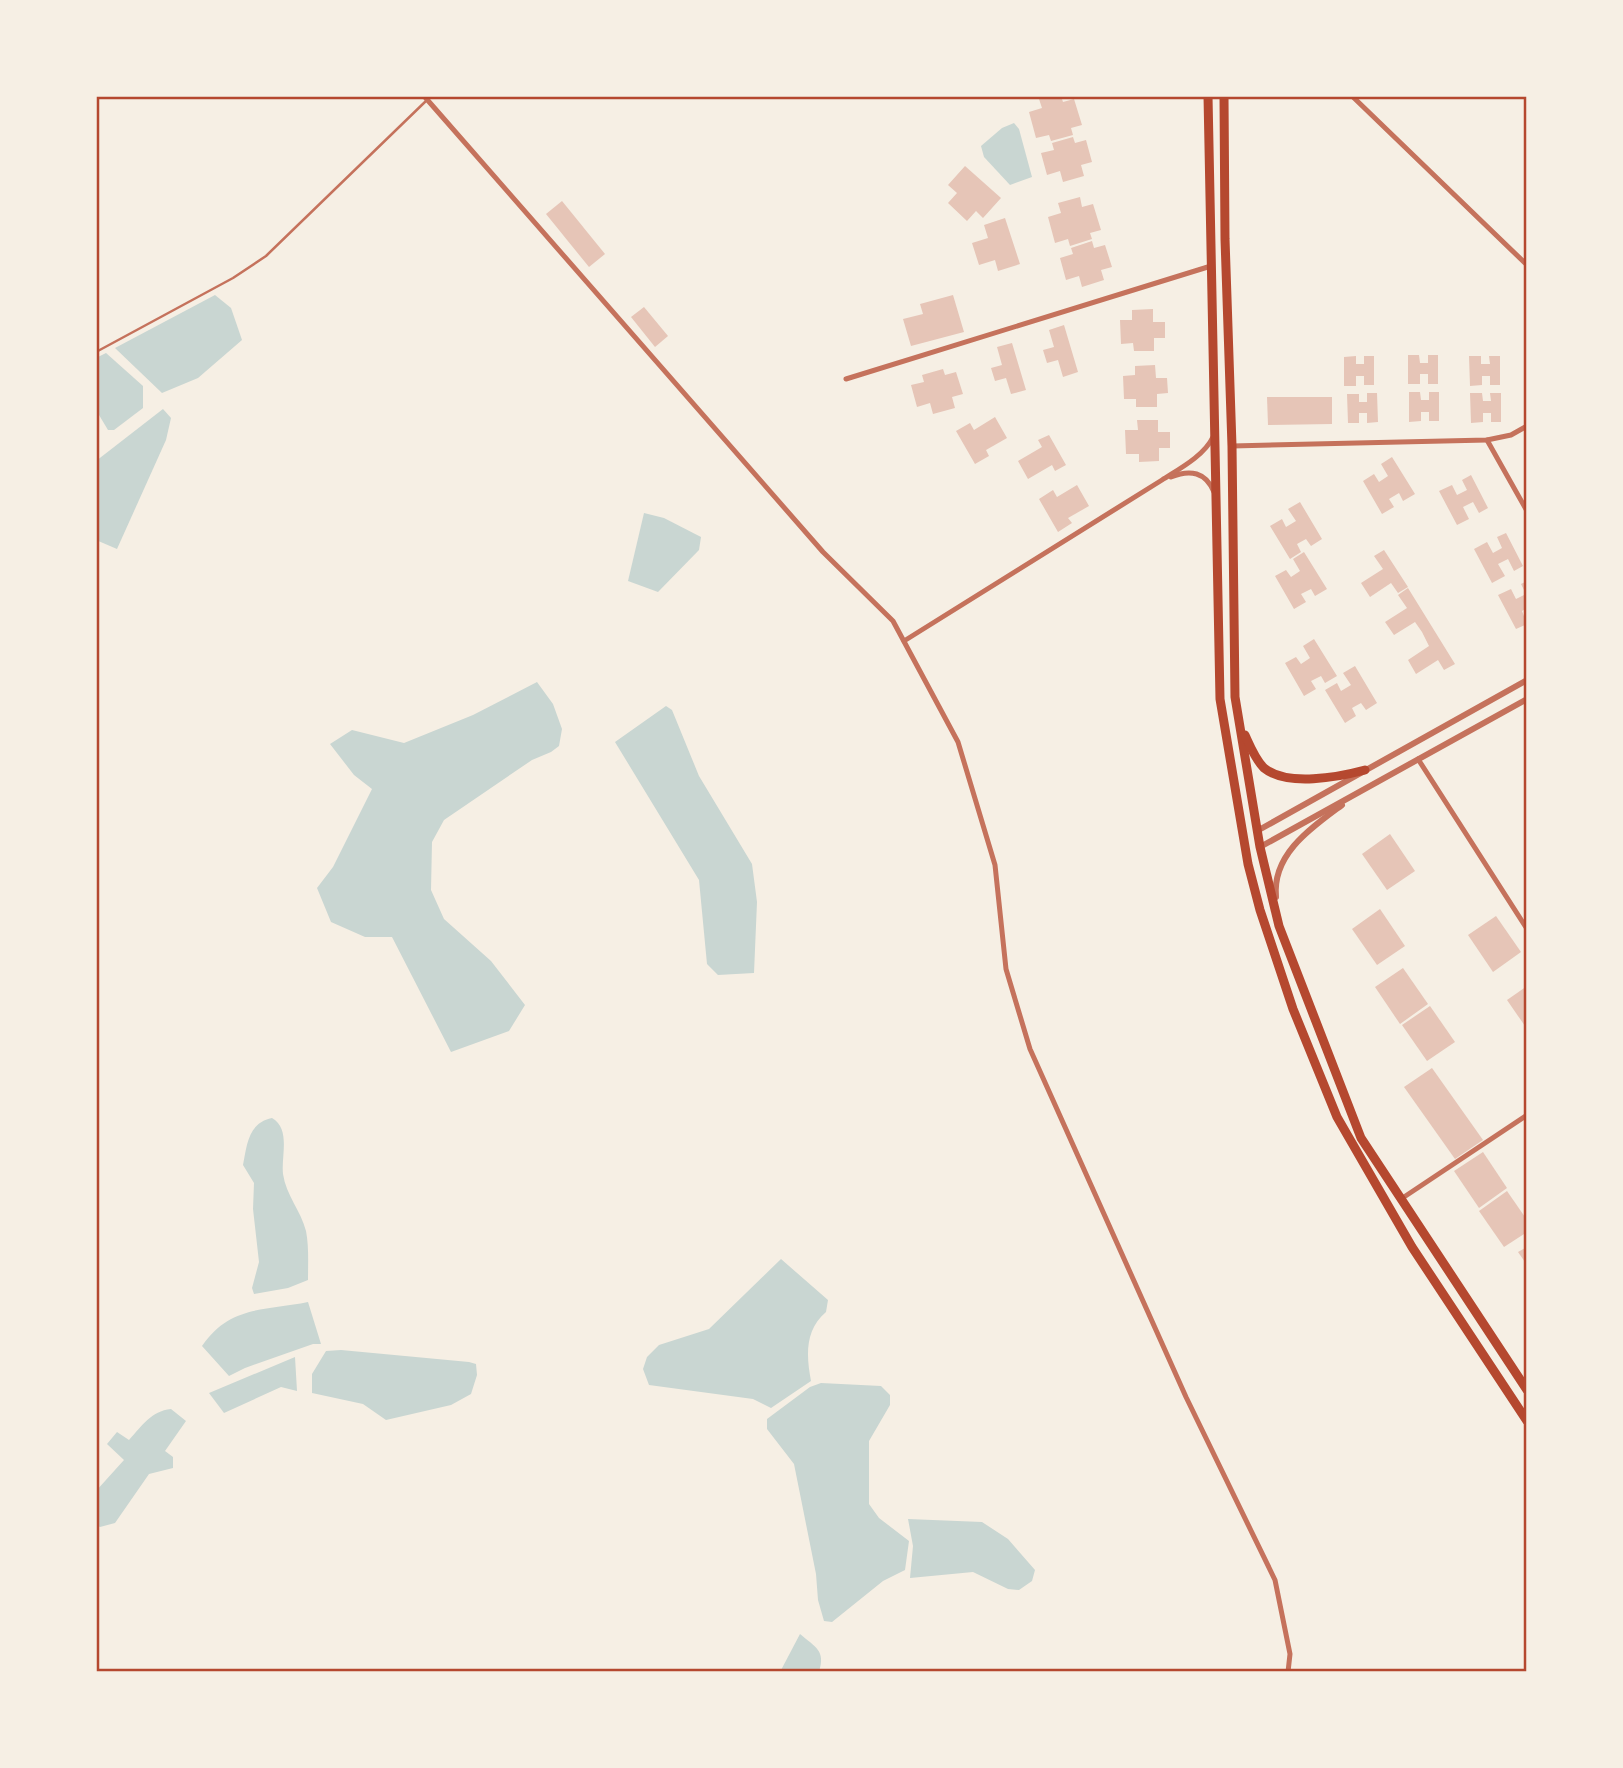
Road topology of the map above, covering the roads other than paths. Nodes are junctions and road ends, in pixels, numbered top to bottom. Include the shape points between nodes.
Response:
1 (1208, 96) edge
2 (1224, 96) edge
3 (1352, 96) edge
4 (425, 98) edge
5 (1527, 265) edge
6 (1211, 266) junction
7 (96, 352) edge
8 (846, 379) dead end
9 (1527, 426) edge
10 (1216, 430) junction
11 (1487, 439) junction
12 (1232, 446) junction
13 (1162, 481) junction
14 (1217, 500) junction
15 (1527, 511) edge
16 (904, 641) junction
17 (1527, 680) edge
18 (1527, 699) edge
19 (1241, 727) junction
20 (1418, 759) junction
21 (1365, 770) junction
22 (1362, 790) junction
23 (1256, 831) junction
24 (1260, 847) junction
25 (1279, 926) junction
26 (1527, 929) edge
27 (1527, 1115) edge
28 (1401, 1199) junction
29 (1527, 1390) edge
30 (1527, 1421) edge
31 (1288, 1672) edge

1 - 6 highway
2 - 12 highway
3 - 5 street
4 - 7 lane via 266,256
4 - 16 street via 823,552 893,621
6 - 8 street
6 - 10 highway
9 - 11 street via 1511,435
10 - 13 street via 1209,444
10 - 14 highway
11 - 12 street
11 - 15 street
12 - 19 highway via 1235,697
13 - 14 street via 1182,472 1195,473 1210,484
13 - 16 street
14 - 30 highway via 1220,699 1248,864 1293,1009 1351,1141 1412,1247
16 - 31 street via 958,742 995,865 1006,969 1030,1049 1186,1397 1275,1580 1290,1654
17 - 21 street
18 - 20 street
19 - 21 highway via 1255,757 1266,769 1281,775 1334,778
19 - 23 highway
20 - 22 street
20 - 26 street
21 - 23 street
22 - 24 street
22 - 25 street via 1284,856 1275,892
23 - 24 highway
24 - 25 highway
25 - 28 highway via 1361,1138
27 - 28 street
28 - 29 highway

